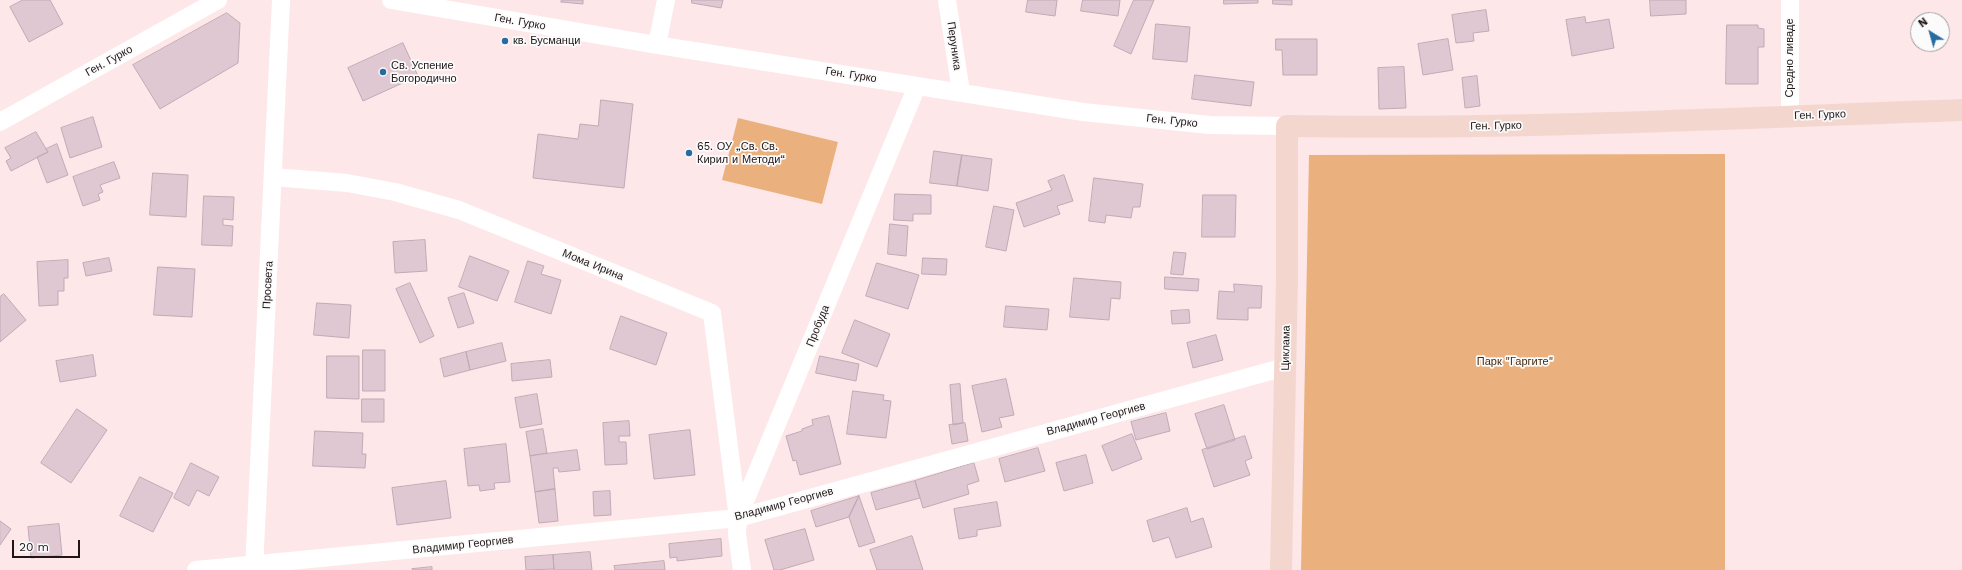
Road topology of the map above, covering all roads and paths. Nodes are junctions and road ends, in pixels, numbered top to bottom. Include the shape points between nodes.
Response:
1 (218, 0) edge
2 (281, 0) edge
3 (398, 0) edge
4 (666, 0) edge
5 (947, 0) edge
6 (1790, 0) edge
7 (657, 46) junction
8 (917, 86) junction
9 (961, 92) junction
10 (1962, 110) edge
11 (1790, 116) junction
12 (0, 122) edge
13 (1287, 126) junction
14 (273, 177) junction
15 (1285, 367) junction
16 (738, 518) junction
17 (254, 568) edge
18 (196, 570) edge
19 (742, 570) edge
20 (1281, 570) edge

1 - 12 street, Ген. Гурко
2 - 14 street, Просвета
3 - 7 street, Ген. Гурко
4 - 7 street
5 - 9 street, Перуника
6 - 11 street, Средно ливаде
7 - 8 street, Ген. Гурко
8 - 9 street, Ген. Гурко
8 - 16 street, Пробуда
9 - 13 street, Ген. Гурко via 1082,112 1210,125
10 - 11 street, Ген. Гурко
11 - 13 street, Ген. Гурко via 1553,125 1381,128
13 - 15 street, Циклама
14 - 16 street, Мома Ирина via 348,183 395,192 459,210 712,313
14 - 17 street, Просвета
15 - 16 street, Владимир Георгиев
15 - 20 street, Циклама
16 - 17 street, Владимир Георгиев
16 - 19 street, Пробуда via 737,534
17 - 18 street, Владимир Георгиев

